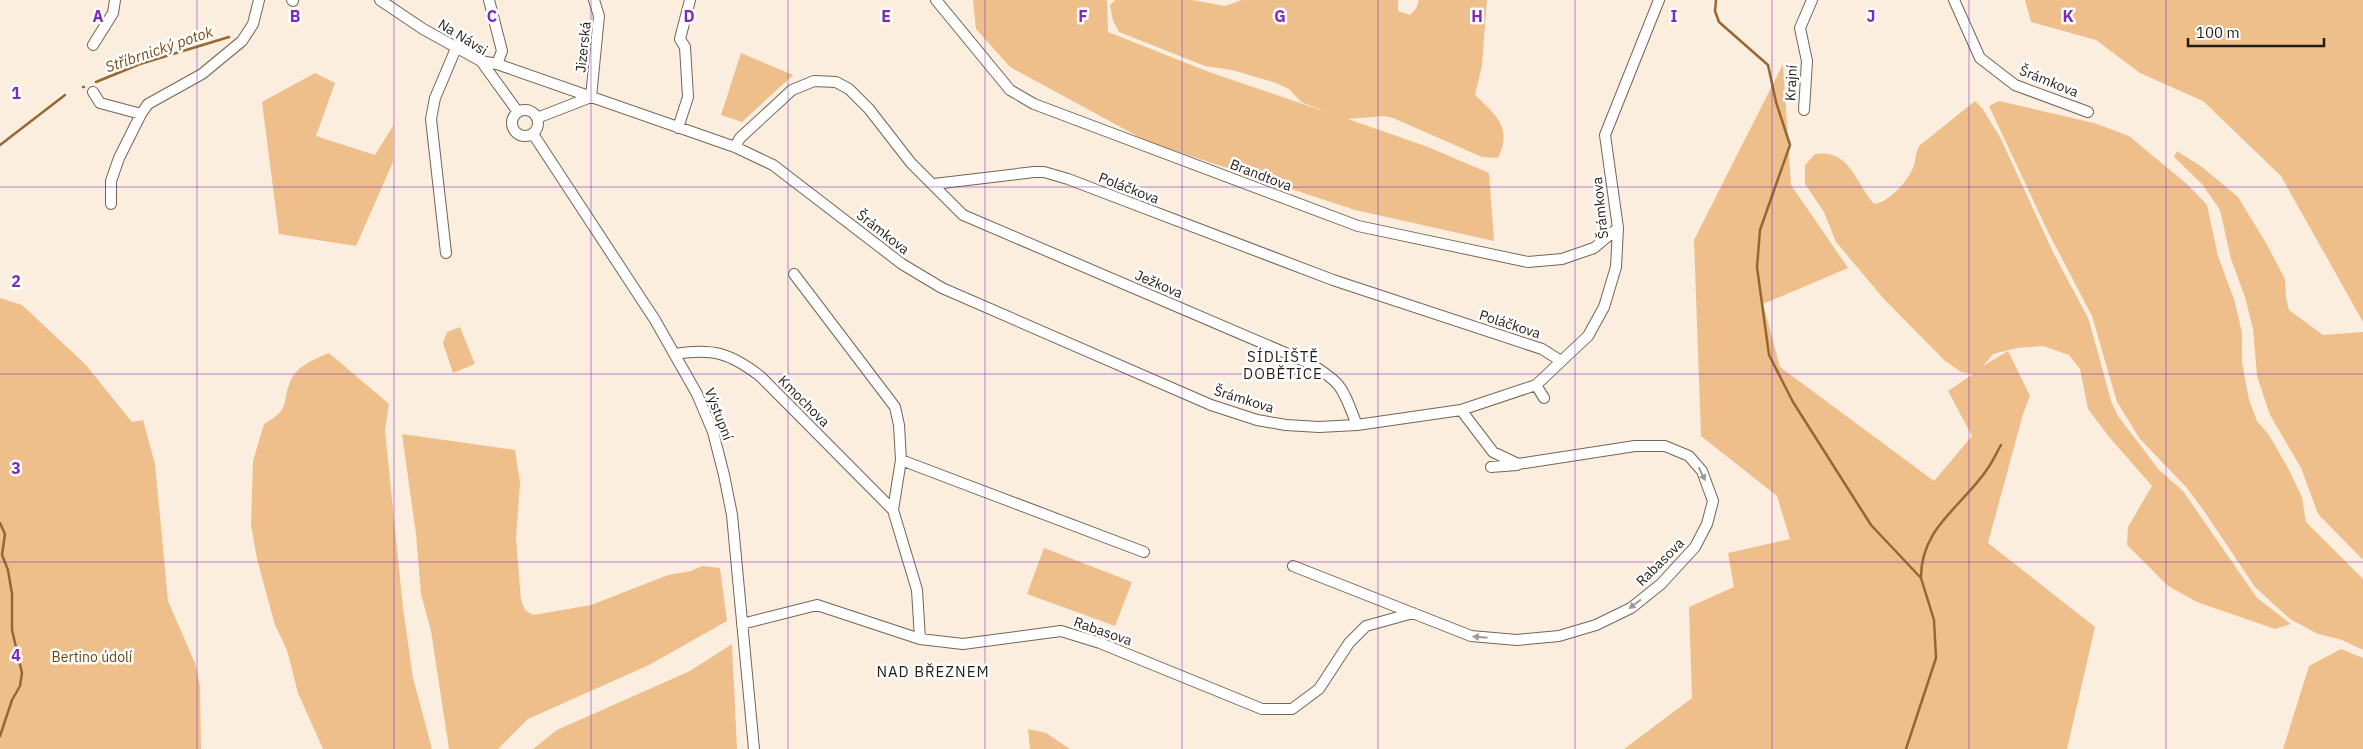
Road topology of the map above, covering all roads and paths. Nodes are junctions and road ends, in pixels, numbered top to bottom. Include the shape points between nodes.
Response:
1 (115, 0) edge
2 (259, 0) edge
3 (380, 0) edge
4 (489, 0) edge
5 (594, 0) edge
6 (690, 0) edge
7 (936, 0) edge
8 (1659, 0) edge
9 (1812, 0) edge
10 (1954, 0) edge
11 (93, 45) dead end
12 (457, 46) junction
13 (481, 61) junction
14 (497, 64) junction
15 (93, 92) dead end
16 (591, 97) junction
17 (1804, 110) dead end
18 (518, 112) junction
19 (2088, 112) dead end
20 (141, 114) junction
21 (537, 118) junction
22 (678, 128) junction
23 (533, 134) junction
24 (735, 147) junction
25 (934, 184) junction
26 (110, 204) dead end
27 (1618, 228) junction
28 (446, 253) dead end
29 (794, 274) dead end
30 (675, 354) junction
31 (1561, 361) junction
32 (1536, 385) junction
33 (1544, 398) dead end
34 (1461, 410) junction
35 (1357, 425) junction
36 (901, 460) junction
37 (1518, 464) junction
38 (1491, 467) dead end
39 (893, 510) junction
40 (1144, 552) dead end
41 (1293, 566) dead end
42 (1413, 613) junction
43 (742, 624) junction
44 (920, 639) junction
45 (754, 749) edge

1 - 11 street via 112,13
2 - 20 street via 254,24 242,41 202,74 148,104
3 - 12 street, Na Návsi via 423,29
4 - 14 street via 502,51
5 - 16 street, Jizerská via 600,16
6 - 22 street via 680,39 684,47 688,97
7 - 27 street, Brandtova via 1010,90 1034,104 1358,226 1528,262 1562,259 1594,248
8 - 27 street, Šrámkova via 1605,135
9 - 17 street, Krajní via 1800,28 1807,61
10 - 19 street, Šrámkova via 1980,58 2015,85
12 - 13 street, Na Návsi
12 - 28 street via 435,98 431,119
13 - 14 street, Šrámkova
13 - 18 street, Na Návsi
14 - 16 street, Šrámkova
15 - 20 street via 100,103
16 - 21 street
16 - 22 street, Šrámkova
18 - 21 street via 529,110
18 - 23 street via 512,128 522,136
20 - 26 street via 111,181
21 - 23 street
22 - 24 street, Šrámkova
23 - 30 street, Výstupní
24 - 25 street via 740,138 792,90 814,81 836,82 850,89 911,164
24 - 35 street, Šrámkova via 773,165 902,264 942,288 1202,401 1257,420 1319,427
25 - 31 street, Poláčkova via 1044,172 1333,280 1542,349
25 - 35 street, Ježkova via 963,215 1309,363 1332,377 1342,388
27 - 31 street, Šrámkova via 1616,266 1604,307 1588,336
29 - 36 street, Kmochova via 895,407
30 - 39 street, Kmochova via 693,351 739,360 760,376
30 - 43 street, Výstupní via 713,432 724,475 732,515
31 - 32 street, Šrámkova
32 - 33 street
32 - 34 street, Šrámkova
34 - 35 street, Šrámkova
34 - 37 street via 1492,452
36 - 39 street, Kmochova
36 - 40 street
37 - 38 street, Rabasova
37 -> 42 street, Rabasova via 1635,446 1665,446 1689,456 1702,471 1713,501 1707,524 1695,546 1661,584 1631,608 1596,625 1559,636 1517,640 1471,636
39 - 44 street, Kmochova via 917,590
41 - 42 street, Rabasova
42 - 44 street, Rabasova via 1366,626 1349,643 1319,690 1292,709 1262,709 1100,643 1061,631 963,644
43 - 44 street, Rabasova via 817,605
43 - 45 street, Výstupní

